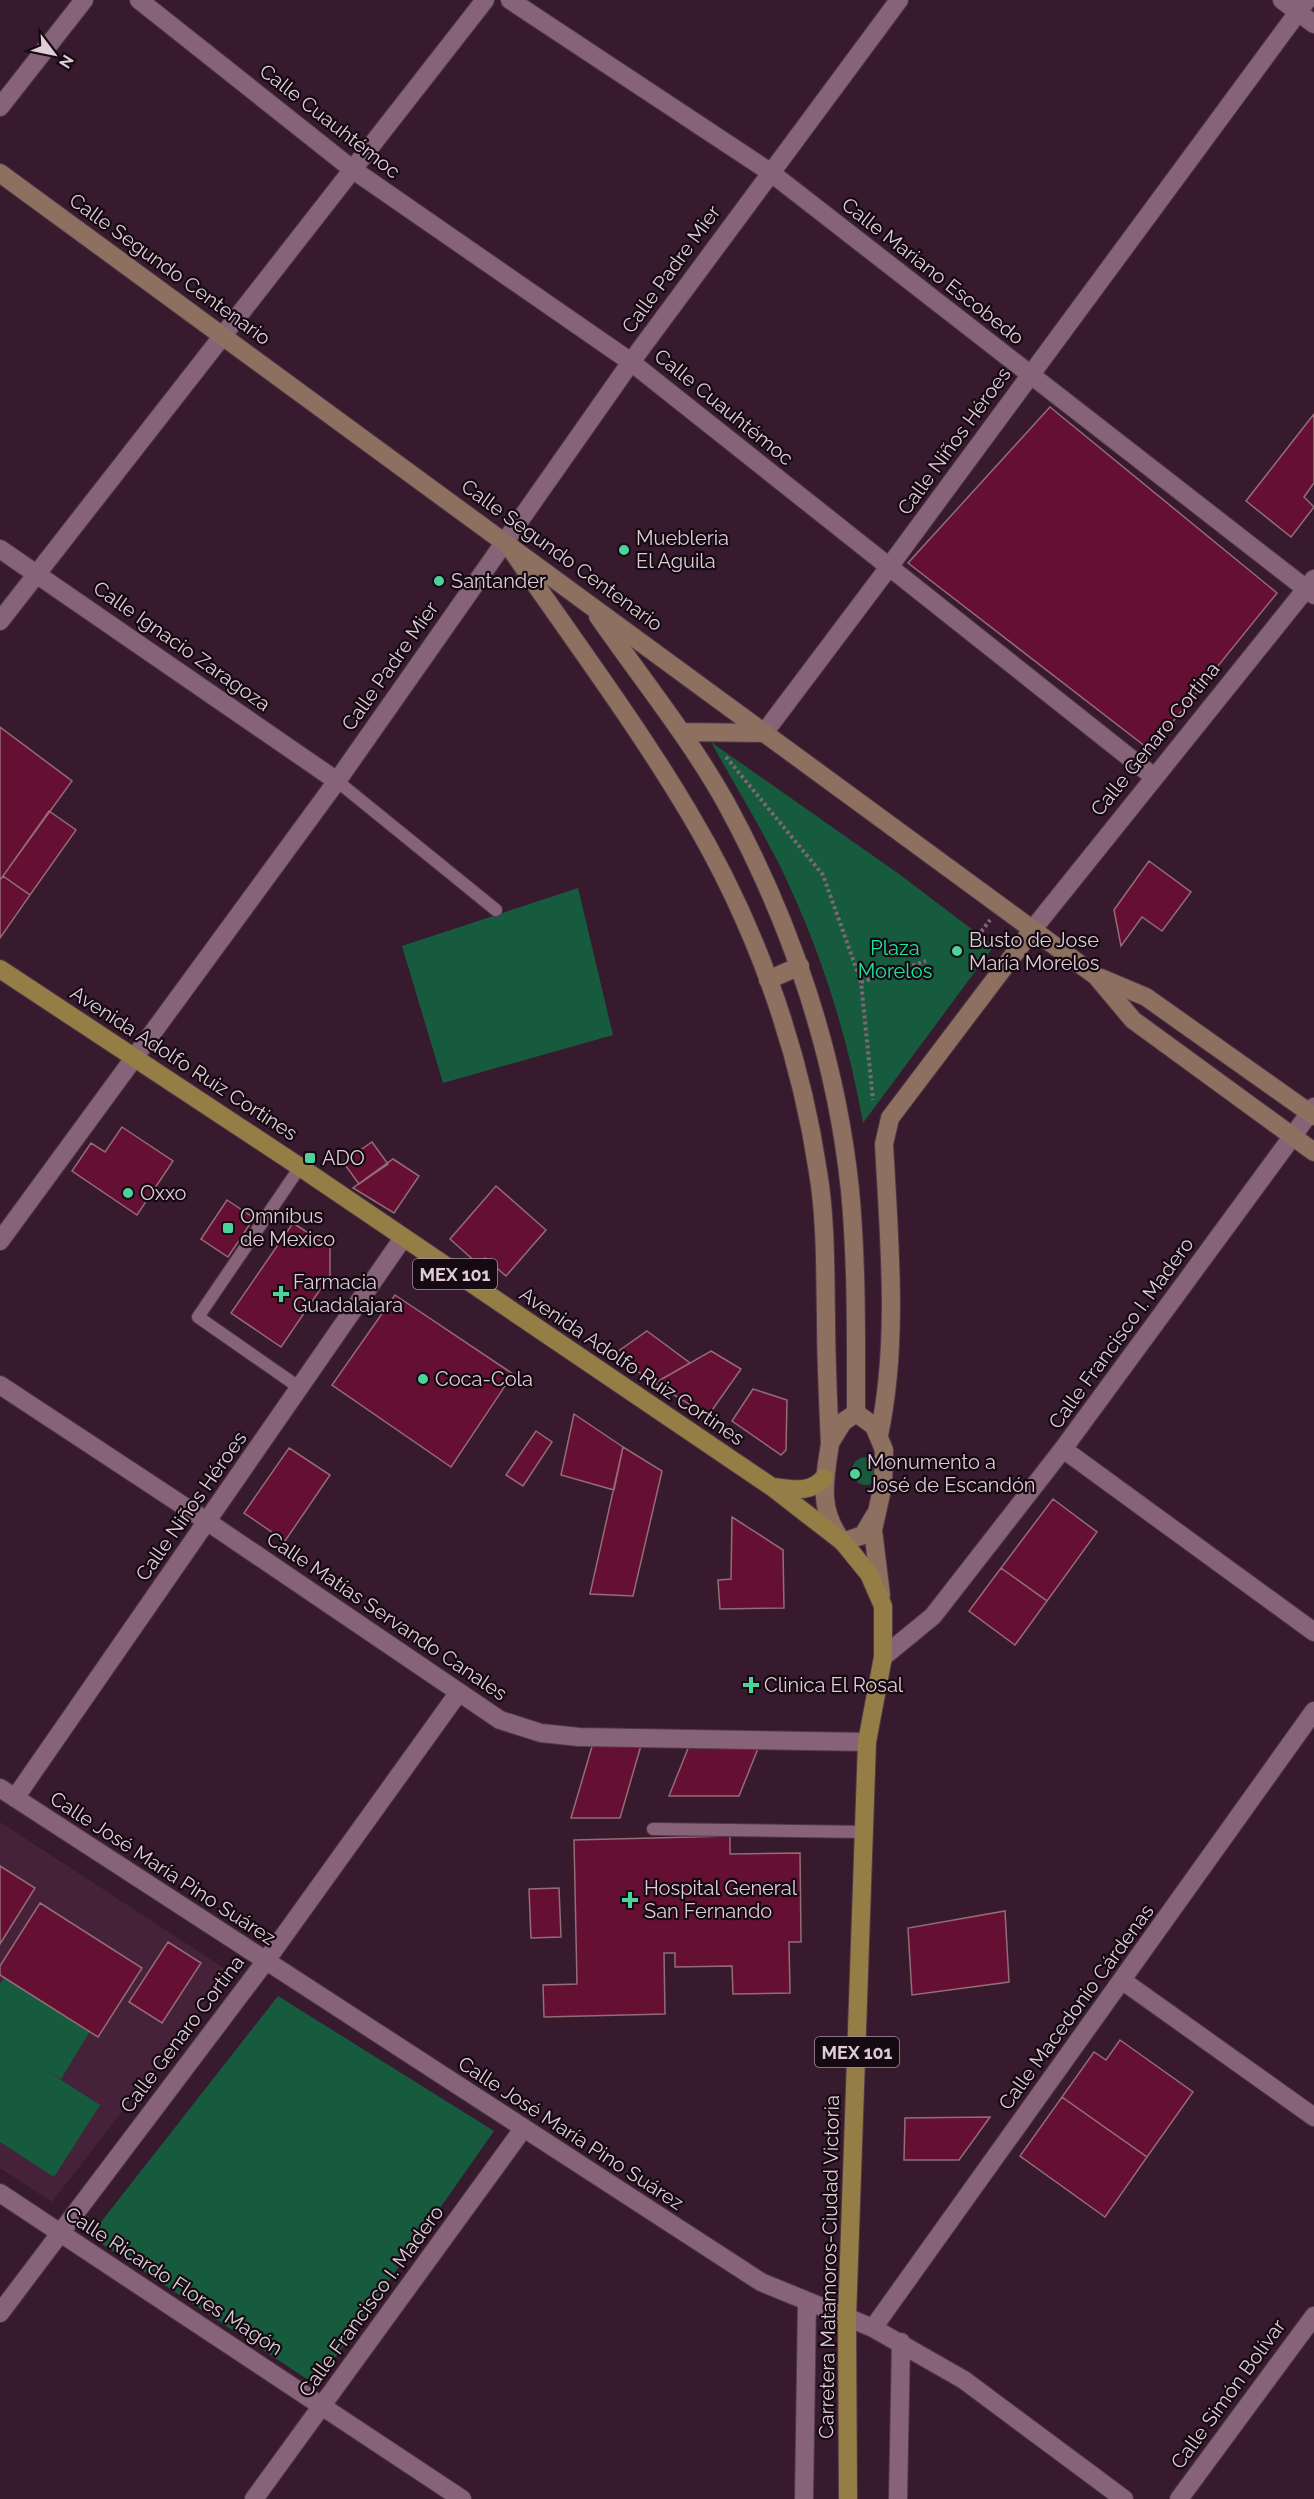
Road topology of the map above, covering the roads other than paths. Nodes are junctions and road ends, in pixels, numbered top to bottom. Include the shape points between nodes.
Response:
1 (84, 0) edge
2 (140, 0) edge
3 (485, 0) edge
4 (510, 0) edge
5 (899, 0) edge
6 (1282, 0) edge
7 (1302, 6) edge
8 (1314, 24) edge
9 (0, 107) edge
10 (352, 169) junction
11 (770, 172) junction
12 (0, 173) edge
13 (222, 335) junction
14 (631, 362) junction
15 (1030, 376) junction
16 (506, 541) junction
17 (0, 549) edge
18 (889, 567) junction
19 (36, 573) junction
20 (1311, 587) edge
21 (588, 602) junction
22 (0, 621) edge
23 (681, 732) junction
24 (764, 733) junction
25 (1154, 777) junction
26 (337, 782) junction
27 (496, 910) dead end
28 (1033, 929) junction
29 (800, 966) junction
30 (0, 969) edge
31 (1096, 976) junction
32 (768, 980) junction
33 (134, 1056) junction
34 (1312, 1112) edge
35 (1293, 1136) junction
36 (1314, 1152) edge
37 (300, 1167) junction
38 (403, 1238) junction
39 (0, 1240) edge
40 (0, 1385) edge
41 (300, 1388) junction
42 (856, 1413) junction
43 (879, 1435) junction
44 (830, 1444) junction
45 (1063, 1449) junction
46 (824, 1478) junction
47 (772, 1487) junction
48 (875, 1515) junction
49 (208, 1522) junction
50 (843, 1542) junction
51 (883, 1606) junction
52 (1314, 1632) edge
53 (883, 1657) junction
54 (459, 1692) junction
55 (1314, 1711) edge
56 (867, 1742) junction
57 (7, 1793) edge
58 (653, 1828) dead end
59 (865, 1832) junction
60 (266, 1962) junction
61 (1123, 1982) junction
62 (1314, 2117) edge
63 (523, 2129) junction
64 (0, 2193) edge
65 (58, 2232) junction
66 (807, 2302) junction
67 (0, 2313) edge
68 (1314, 2316) edge
69 (847, 2318) junction
70 (873, 2328) junction
71 (901, 2342) junction
72 (323, 2405) junction
73 (254, 2499) edge
74 (462, 2499) edge
75 (804, 2499) edge
76 (848, 2499) edge
77 (898, 2499) edge
78 (1124, 2499) edge
79 (1179, 2499) edge

1 - 9 street
2 - 10 street, Calle Cuauhtémoc
3 - 10 street
4 - 11 street, Calle Mariano Escobedo
5 - 11 street, Calle Padre Mier
6 - 7 street
7 - 8 street
7 - 15 street, Calle Niños Héroes
10 - 13 street
10 - 14 street, Calle Cuauhtémoc
11 - 14 street, Calle Padre Mier
11 - 15 street, Calle Mariano Escobedo
12 - 13 street, Calle Segundo Centenario
13 - 16 street, Calle Segundo Centenario
13 - 19 street
14 - 16 street, Calle Padre Mier
14 - 18 street, Calle Cuauhtémoc
15 - 18 street, Calle Niños Héroes
15 - 20 street, Calle Mariano Escobedo
16 - 21 street, Calle Segundo Centenario
16 - 26 street, Calle Padre Mier
16 - 32 street via 689,812 738,907
17 - 19 street, Calle Ignacio Zaragoza
18 - 24 street, Calle Niños Héroes
18 - 25 street, Calle Cuauhtémoc
19 - 22 street
19 - 26 street, Calle Ignacio Zaragoza
20 - 25 street, Calle Genaro Cortina
21 - 23 street
21 - 24 street, Calle Segundo Centenario
23 - 24 street
23 - 29 street via 726,804
24 - 28 street, Calle Segundo Centenario
25 - 28 street, Calle Genaro Cortina
26 - 27 lane
26 - 33 street, Calle Padre Mier
28 - 31 street, Calle Segundo Centenario
28 - 43 street via 890,1118 884,1144 890,1310
29 - 32 street
29 - 42 street via 839,1115 850,1190 856,1275
30 - 33 main road, Avenida Adolfo Ruiz Cortines / MEX 101
31 - 34 street, Calle Segundo Centenario via 1146,997
31 - 35 street, Calle Segundo Centenario via 1133,1020
32 - 44 street via 793,1050 819,1174 825,1238
33 - 37 main road, Avenida Adolfo Ruiz Cortines / MEX 101
33 - 39 street, Calle Padre Mier
34 - 35 street, Calle Francisco I. Madero
35 - 36 street, Calle Segundo Centenario
35 - 45 street, Calle Francisco I. Madero
37 - 38 main road, Avenida Adolfo Ruiz Cortines / MEX 101
37 - 41 lane via 198,1317
38 - 41 street, Calle Niños Héroes
38 - 47 main road, Avenida Adolfo Ruiz Cortines / MEX 101
40 - 49 street, Calle Matías Servando Canales
41 - 49 street, Calle Niños Héroes
42 - 43 street via 869,1420
42 - 44 street via 843,1422
43 - 48 street via 885,1468
44 - 46 street
45 - 52 street
45 - 53 street, Calle Francisco I. Madero via 933,1616
46 - 47 main road via 804,1490
46 - 50 street via 826,1515
47 - 50 main road, Avenida Adolfo Ruiz Cortines / MEX 101
48 - 50 street via 863,1535
48 - 51 street via 873,1530
49 - 54 street, Calle Matías Servando Canales
49 - 57 street, Calle Niños Héroes
50 - 51 main road, Avenida Adolfo Ruiz Cortines / MEX 101 via 868,1574
51 - 53 main road, Carretera Matamoros-Ciudad Victoria / MEX 101
53 - 56 main road, Carretera Matamoros-Ciudad Victoria / MEX 101
54 - 56 street, Calle Matías Servando Canales via 500,1720 541,1733
54 - 60 street, Calle Genaro Cortina
55 - 61 street, Calle Macedonio Cárdenas
56 - 59 main road, Carretera Matamoros-Ciudad Victoria / MEX 101
57 - 60 street, Calle José María Pino Suárez
58 - 59 lane
59 - 69 main road, Carretera Matamoros-Ciudad Victoria / MEX 101
60 - 63 street, Calle José María Pino Suárez
60 - 65 street, Calle Genaro Cortina
61 - 62 street
61 - 70 street, Calle Macedonio Cárdenas
63 - 66 street, Calle José María Pino Suárez via 761,2282
63 - 72 street, Calle Francisco I. Madero
64 - 65 street, Calle Ricardo Flores Magón
65 - 67 street, Calle Genaro Cortina
65 - 72 street, Calle Ricardo Flores Magón
66 - 69 street, Calle José María Pino Suárez
66 - 75 street
68 - 79 street, Calle Simón Bolívar
69 - 70 street, Calle José María Pino Suárez
69 - 76 main road, Carretera Matamoros-Ciudad Victoria / MEX 101
70 - 71 street, Calle José María Pino Suárez
71 - 77 street
71 - 78 street, Calle José María Pino Suárez via 964,2380
72 - 73 street, Calle Francisco I. Madero
72 - 74 street, Calle Ricardo Flores Magón

